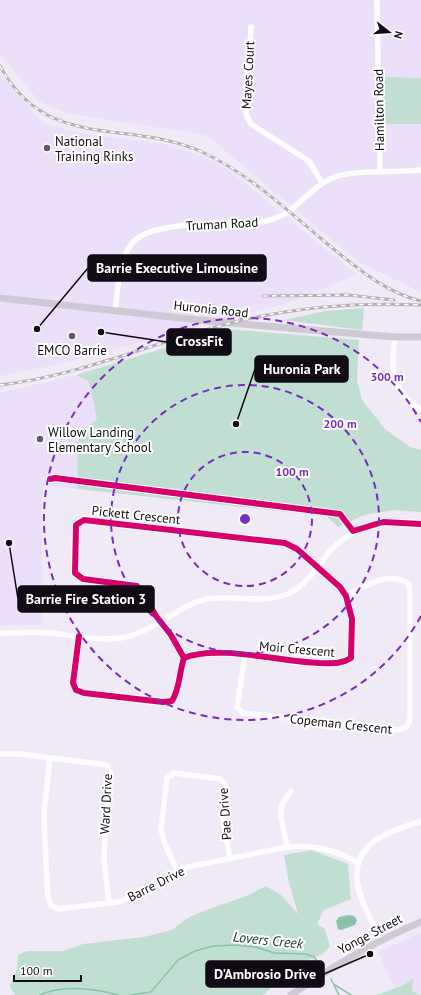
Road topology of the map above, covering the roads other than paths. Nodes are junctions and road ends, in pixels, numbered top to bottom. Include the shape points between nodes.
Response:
1 (377, 0) edge
2 (251, 27) dead end
3 (421, 170) edge
4 (380, 172) junction
5 (322, 183) junction
6 (0, 298) edge
7 (115, 311) junction
8 (395, 337) junction
9 (421, 337) edge
10 (421, 410) edge
11 (421, 524) edge
12 (318, 567) junction
13 (346, 596) junction
14 (161, 621) junction
15 (0, 633) edge
16 (79, 636) junction
17 (245, 656) junction
18 (184, 658) junction
19 (0, 754) edge
20 (50, 758) junction
21 (291, 791) dead end
22 (421, 821) edge
23 (287, 847) junction
24 (230, 859) junction
25 (358, 862) junction
26 (178, 872) junction
27 (109, 903) junction
28 (421, 922) edge
29 (381, 940) junction
30 (291, 995) edge

1 - 4 street, Hamilton Road
2 - 5 street, Mayes Court via 246,114 251,124 309,162
3 - 4 street, Truman Road
4 - 5 street, Truman Road via 334,177
5 - 7 street, Truman Road via 288,212 277,218 262,222 164,227 148,232 134,242 125,256
6 - 7 main road, Huronia Road
7 - 8 main road, Huronia Road
8 - 9 main road, Huronia Road
8 - 10 street via 392,368 396,382 403,396
11 - 12 street via 383,522 353,531 329,552
12 - 13 street, Moir Crescent
12 - 14 street via 301,586 287,595 260,600 206,599
12 - 14 street, Pickett Crescent via 297,549 285,543 84,520 76,525 75,573 82,579 136,586
13 - 17 street, Moir Crescent via 352,619 352,647 351,658 342,664
13 - 17 street, Copeman Crescent via 377,580 401,579 409,584 410,720 407,727 399,730 243,713 238,707
14 - 16 street via 129,636
14 - 18 street
15 - 16 street
16 - 18 street via 73,683 76,690 84,693 172,701 177,693
17 - 18 street, Moir Crescent via 216,652
19 - 20 street, Ward Drive
20 - 27 street, Ward Drive via 100,763 107,765 110,771 107,779 104,852
20 - 27 street, Barre Drive via 44,813 48,897 52,905 58,909
21 - 23 street via 282,804 281,817
22 - 25 street via 373,842
23 - 24 street, Barre Drive
23 - 25 street, Barre Drive via 320,847
24 - 26 street, Barre Drive via 183,868
24 - 26 street, Pae Drive via 223,819 225,785 220,778 174,772 167,778 161,829
25 - 29 street via 356,880 362,900
26 - 27 street, Barre Drive via 143,893
28 - 29 main road, Yonge Street
29 - 30 main road, Yonge Street

